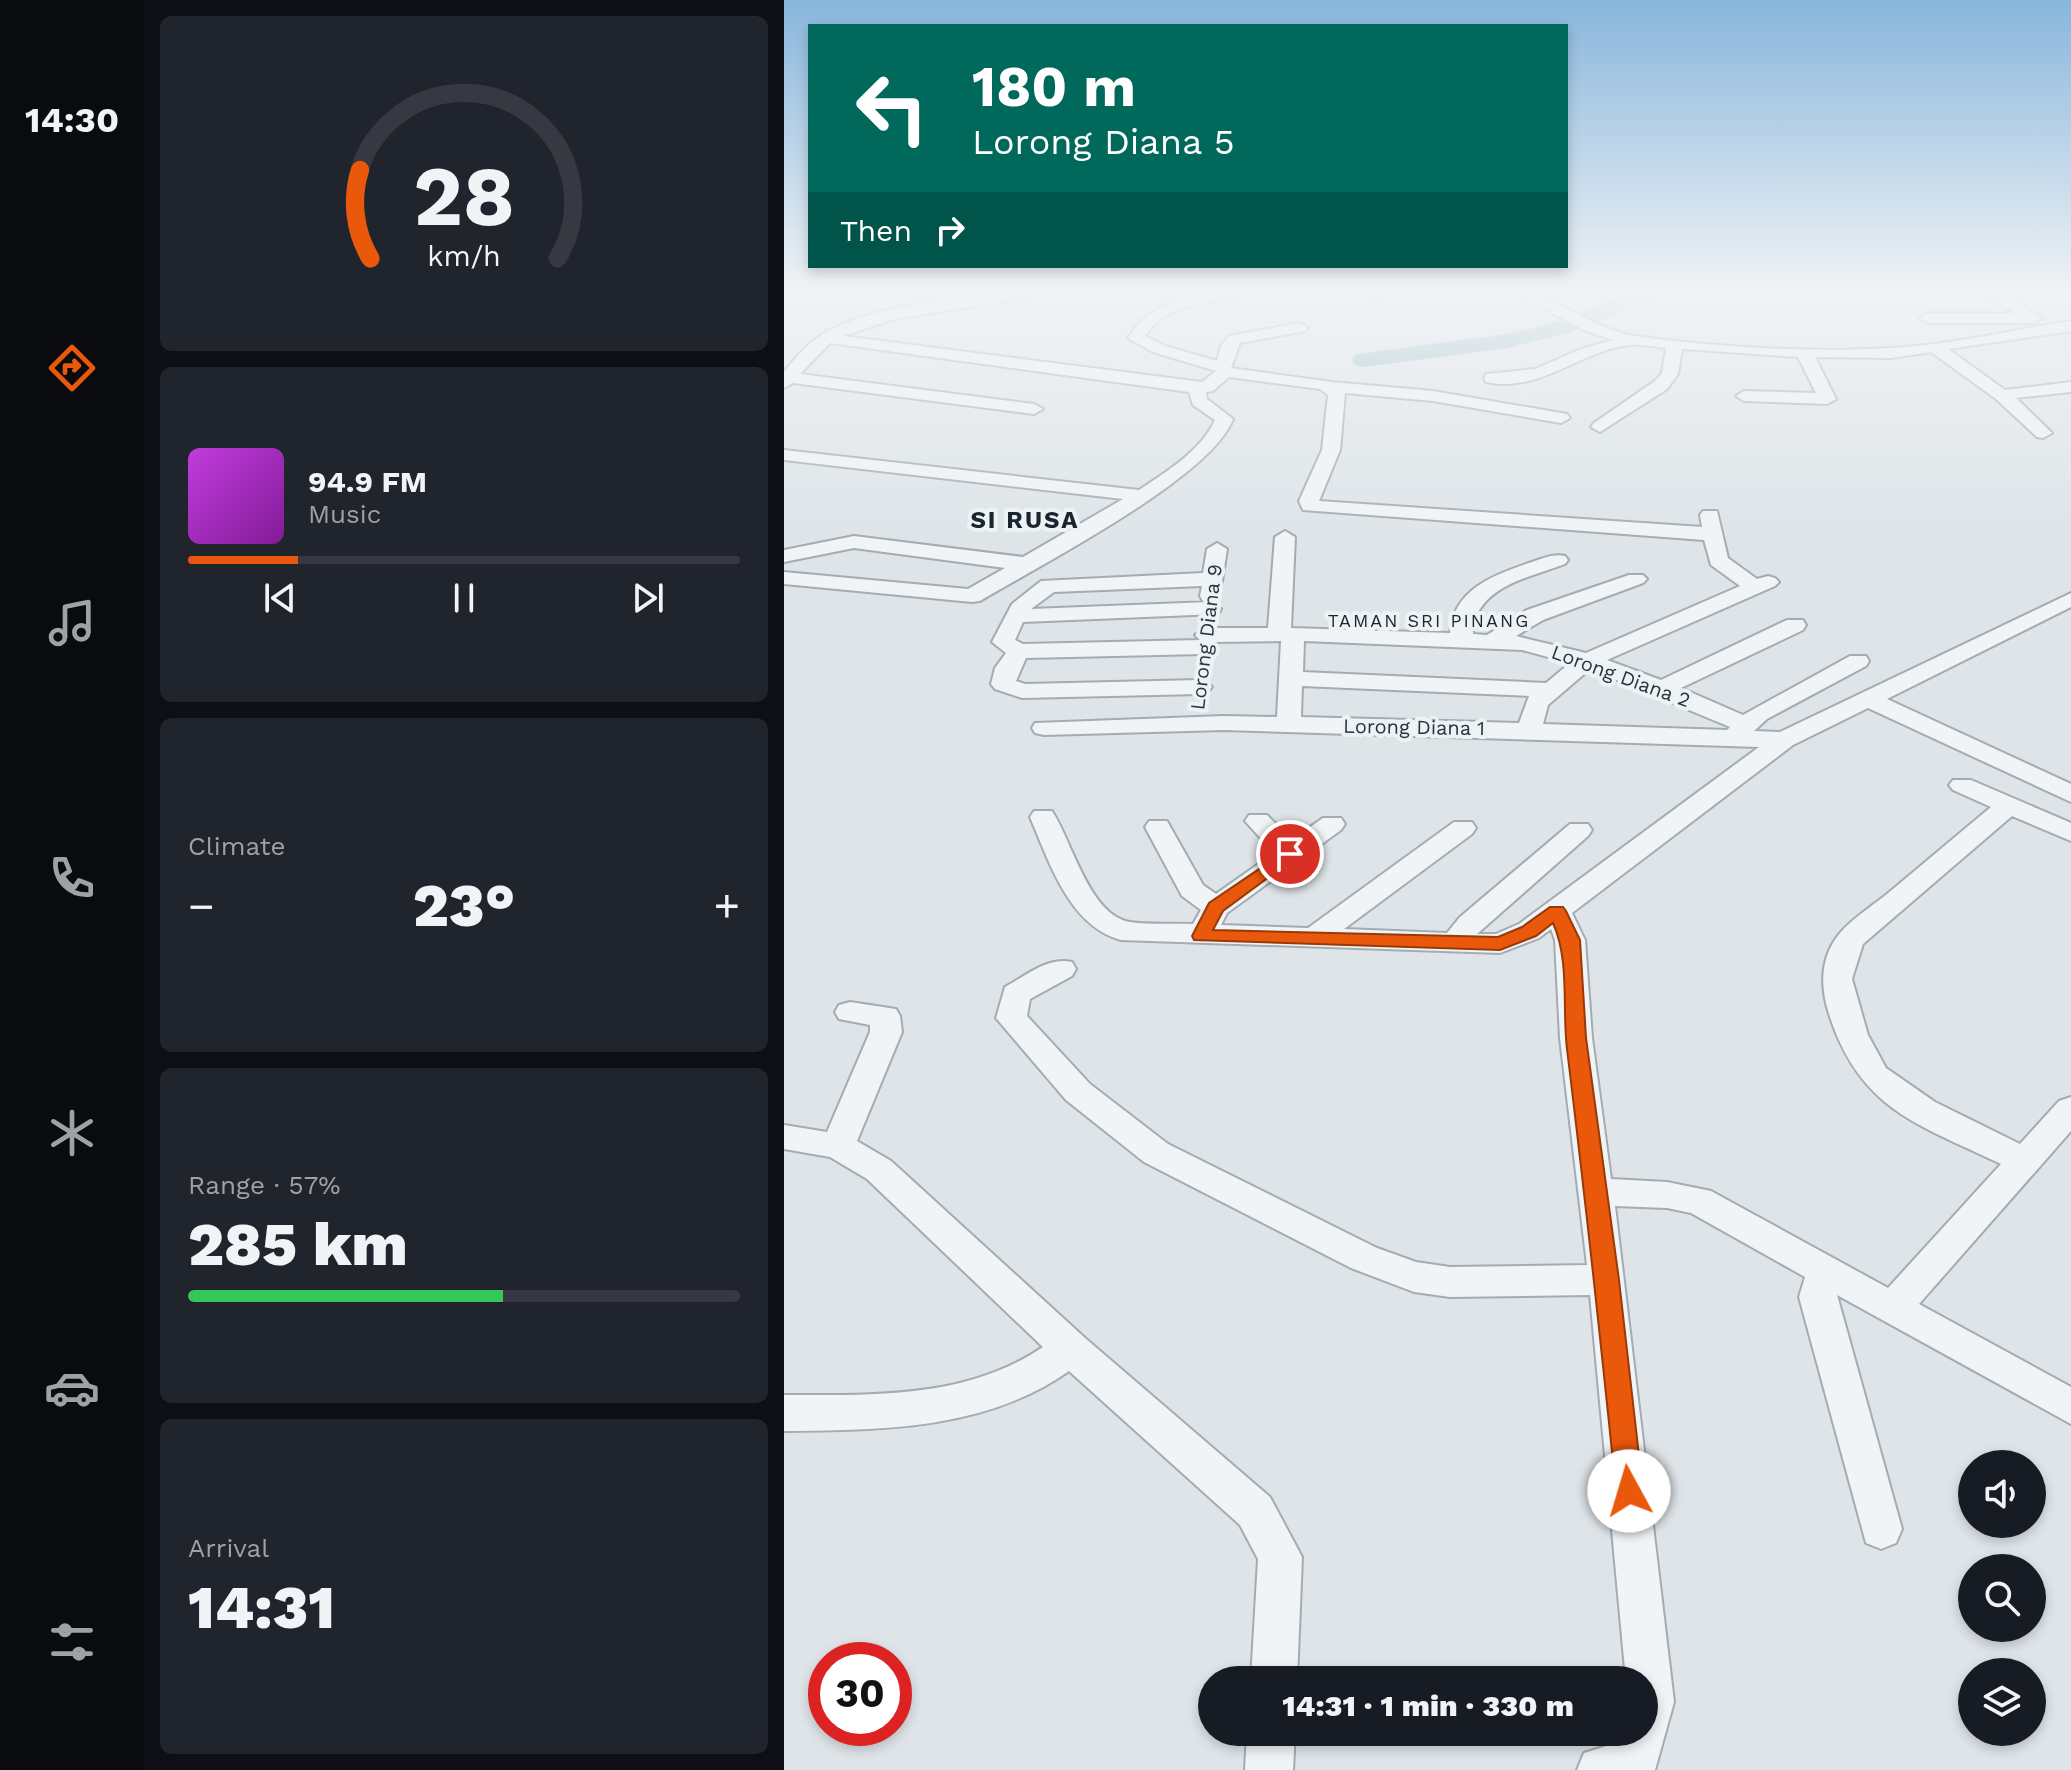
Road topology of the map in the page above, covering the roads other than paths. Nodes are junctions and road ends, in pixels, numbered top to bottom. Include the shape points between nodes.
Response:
1 (1112, 377) edge
2 (1217, 377) edge
3 (1265, 377) edge
4 (1508, 377) edge
5 (1668, 377) edge
6 (1816, 377) edge
7 (1976, 377) edge
8 (1492, 378) dead end
9 (786, 380) edge
10 (1329, 387) junction
11 (2071, 387) edge
12 (1197, 388) junction
13 (2002, 395) junction
14 (1744, 396) dead end
15 (1034, 409) dead end
16 (1561, 418) dead end
17 (1600, 427) dead end
18 (2043, 433) dead end
19 (784, 455) edge
20 (1143, 496) junction
21 (1285, 537) dead end
22 (1217, 549) dead end
23 (784, 556) edge
24 (1558, 560) dead end
25 (1026, 564) junction
26 (1213, 579) junction
27 (1636, 579) dead end
28 (785, 580) edge
29 (2071, 599) edge
30 (1210, 609) junction
31 (1014, 616) junction
32 (1795, 625) dead end
33 (1286, 634) junction
34 (1461, 639) junction
35 (1494, 640) junction
36 (1205, 641) junction
37 (1019, 651) junction
38 (1586, 661) junction
39 (1858, 661) dead end
40 (1291, 679) junction
41 (1200, 687) junction
42 (1661, 689) junction
43 (1549, 690) junction
44 (1871, 700) junction
45 (1194, 724) junction
46 (1289, 725) junction
47 (1044, 728) dead end
48 (1529, 731) junction
49 (1738, 732) junction
50 (1784, 740) junction
51 (1962, 785) dead end
52 (2071, 794) edge
53 (2008, 806) junction
54 (1043, 817) dead end
55 (1258, 821) dead end
56 (1332, 824) dead end
57 (1158, 827) dead end
58 (1463, 828) dead end
59 (1579, 830) dead end
60 (2071, 833) edge
61 (1290, 854) junction
62 (1216, 908) junction
63 (1557, 911) junction
64 (1201, 936) junction
65 (1312, 939) junction
66 (1454, 943) junction
67 (1061, 969) dead end
68 (850, 1012) dead end
69 (2071, 1109) edge
70 (784, 1137) edge
71 (838, 1146) junction
72 (2025, 1161) junction
73 (1596, 1192) junction
74 (1825, 1271) junction
75 (1607, 1280) junction
76 (1893, 1308) junction
77 (1071, 1349) junction
78 (2071, 1407) edge
79 (784, 1413) edge
80 (1881, 1529) dead end
81 (1275, 1666) edge
82 (1647, 1666) edge
83 (1270, 1746) edge
84 (1639, 1746) edge
85 (1269, 1770) edge
86 (1601, 1770) edge

1 - 12 street
2 - 12 street via 1207,387
3 - 10 street
4 - 8 street
5 - 17 street
6 - 14 street via 1827,399
7 - 13 street
9 - 15 street
10 - 16 street via 1433,396
10 - 38 street via 1337,393 1336,424 1310,506 1711,524 1718,561 1761,584
11 - 13 street
12 - 20 street via 1199,401 1224,419 1221,427 1202,451
13 - 18 street
19 - 20 street
20 - 25 street
21 - 33 street
22 - 26 street, Lorong Diana 9
23 - 25 street via 854,542
24 - 34 street via 1475,598 1463,614
25 - 28 street via 972,596
26 - 30 street, Lorong Diana 9
26 - 31 street via 1049,586 1027,598
27 - 35 street via 1535,615
29 - 44 street
30 - 31 street
30 - 36 street, Lorong Diana 9
31 - 37 street via 1003,642
32 - 42 street
33 - 34 street, Lorong Diana 2
33 - 36 street, Lorong Diana 2
33 - 40 street
34 - 35 street, Lorong Diana 2
35 - 38 street, Lorong Diana 2
36 - 37 street, Lorong Diana 2
36 - 41 street, Lorong Diana 9
37 - 41 street via 1003,684 1022,691
38 - 42 street, Lorong Diana 2
38 - 43 street
39 - 49 street via 1758,714
40 - 43 street
40 - 46 street
41 - 45 street, Lorong Diana 9
42 - 49 street, Lorong Diana 2
43 - 48 street via 1537,702
44 - 50 street
44 - 52 street
45 - 46 street, Lorong Diana 1
45 - 47 street, Lorong Diana 1
46 - 48 street, Lorong Diana 1
48 - 49 street, Lorong Diana 1
49 - 50 street, Lorong Diana 1
50 - 63 street
51 - 53 street
53 - 60 street
53 - 72 street via 1851,939 1836,968 1837,991 1854,1040 1876,1078 1913,1105
54 - 64 street via 1085,902 1101,922 1121,931
55 - 61 street
56 - 61 street
57 - 62 street via 1192,890
58 - 65 street
59 - 66 street via 1470,923
61 - 62 street
62 - 64 street
63 - 66 street via 1500,944
63 - 73 street via 1570,940 1576,1038
64 - 65 street
65 - 66 street
67 - 75 street via 1016,994 1011,1018 1078,1092 1156,1153 1364,1258 1414,1277 1450,1282
68 - 71 street via 885,1016 886,1032
69 - 72 street
70 - 71 street
71 - 77 street via 879,1170
72 - 76 street
73 - 74 street via 1699,1201
73 - 75 street
74 - 76 street
74 - 80 street via 1818,1297
75 - 82 street
76 - 78 street
77 - 79 street via 1016,1383 960,1403 891,1412
77 - 81 street via 1255,1511 1280,1557
83 - 85 street
84 - 86 street via 1634,1763

